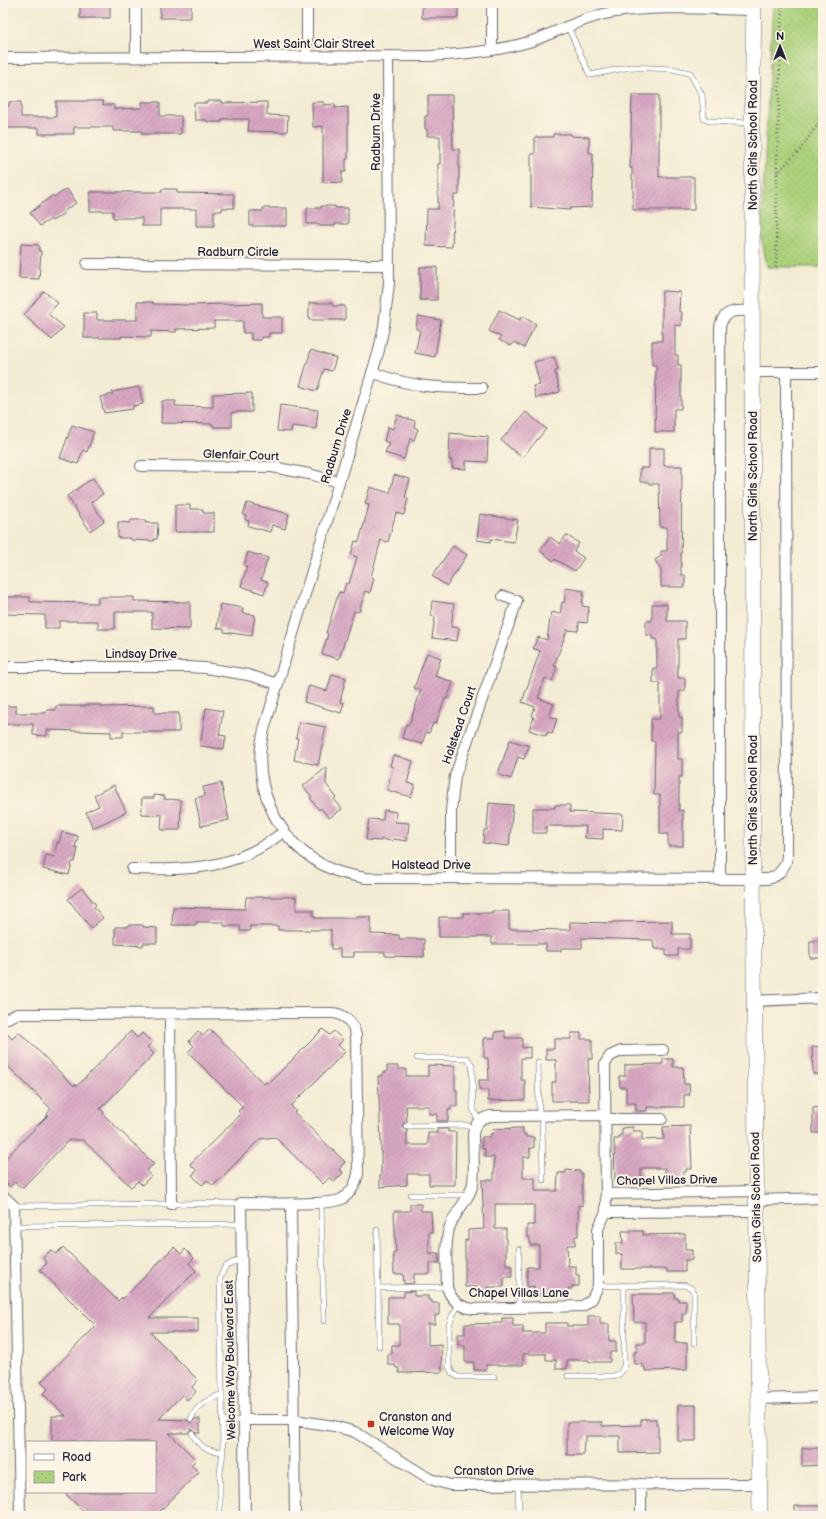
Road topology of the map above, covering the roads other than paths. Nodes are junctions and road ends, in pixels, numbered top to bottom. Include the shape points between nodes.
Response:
1 (136, 3) edge
2 (308, 3) edge
3 (492, 3) edge
4 (669, 6) edge
5 (754, 6) edge
6 (568, 27) junction
7 (492, 50) junction
8 (308, 56) junction
9 (388, 56) junction
10 (3, 58) edge
11 (136, 58) junction
12 (752, 123) junction
13 (87, 264) dead end
14 (389, 265) junction
15 (753, 311) junction
16 (372, 372) junction
17 (752, 372) junction
18 (786, 372) junction
19 (823, 372) edge
20 (482, 388) dead end
21 (141, 466) dead end
22 (339, 482) junction
23 (503, 596) dead end
24 (3, 668) edge
25 (278, 684) junction
26 (284, 831) junction
27 (132, 869) dead end
28 (451, 877) junction
29 (720, 879) junction
30 (753, 879) junction
31 (823, 998) edge
32 (754, 1001) junction
33 (170, 1014) junction
34 (3, 1020) edge
35 (663, 1050) dead end
36 (417, 1058) dead end
37 (538, 1062) dead end
38 (541, 1117) junction
39 (604, 1117) junction
40 (662, 1119) dead end
41 (476, 1124) junction
42 (406, 1126) dead end
43 (544, 1180) dead end
44 (606, 1194) junction
45 (411, 1195) dead end
46 (468, 1195) junction
47 (3, 1196) edge
48 (823, 1198) edge
49 (756, 1201) junction
50 (321, 1202) junction
51 (241, 1203) junction
52 (291, 1203) junction
53 (171, 1204) junction
54 (14, 1206) junction
55 (606, 1212) junction
56 (241, 1224) junction
57 (15, 1226) junction
58 (378, 1230) dead end
59 (519, 1249) dead end
60 (242, 1258) junction
61 (598, 1286) junction
62 (624, 1286) junction
63 (447, 1287) junction
64 (378, 1288) junction
65 (459, 1305) junction
66 (520, 1308) junction
67 (324, 1321) dead end
68 (694, 1343) dead end
69 (379, 1346) dead end
70 (568, 1376) dead end
71 (494, 1377) dead end
72 (222, 1394) junction
73 (823, 1397) edge
74 (758, 1399) junction
75 (192, 1419) dead end
76 (222, 1420) junction
77 (244, 1420) junction
78 (294, 1420) junction
79 (192, 1433) dead end
80 (223, 1452) junction
81 (518, 1484) junction
82 (641, 1484) junction
83 (759, 1484) junction
84 (20, 1516) edge
85 (220, 1516) edge
86 (245, 1516) edge
87 (295, 1516) edge
88 (518, 1516) edge
89 (641, 1516) edge
90 (760, 1516) edge

1 - 11 street
2 - 8 street
3 - 7 street
4 - 5 street, West Saint Clair Street
4 - 6 street, West Saint Clair Street via 609,13
5 - 12 main road, North Girls School Road
6 - 7 street, West Saint Clair Street via 520,44
6 - 12 lane via 590,75 630,67 672,69 690,73 702,95 704,119
7 - 9 street, West Saint Clair Street via 430,56
8 - 9 street, West Saint Clair Street
8 - 11 street, West Saint Clair Street
9 - 14 street, Radburn Drive
10 - 11 street, West Saint Clair Street
12 - 15 main road, North Girls School Road
13 - 14 street, Radburn Circle
14 - 16 street, Radburn Drive via 388,302
15 - 17 main road, North Girls School Road
15 - 29 street via 735,310 728,313 720,327
16 - 20 street via 424,387
16 - 22 street, Radburn Drive
17 - 18 street
17 - 30 main road, North Girls School Road
18 - 19 street
18 - 30 street, North Girls School Road via 787,856 780,872 768,879
21 - 22 street, Glenfair Court via 272,467
22 - 25 street, Radburn Drive
23 - 28 street, Halstead Court via 517,601 454,782 451,810
24 - 25 street, Lindsay Drive via 206,668
25 - 26 street, Radburn Drive via 262,738 260,769 269,805
26 - 27 street via 243,856 220,864 179,870
26 - 28 street, Halstead Drive via 310,857 348,875 366,878
28 - 29 street, Halstead Drive
29 - 30 street, Halstead Drive
30 - 32 main road, South Girls School Road
31 - 32 street
32 - 49 main road, South Girls School Road
33 - 34 street via 17,1014
33 - 50 street via 331,1013 340,1015 350,1022 356,1036 357,1178 351,1191 342,1199
33 - 53 street
35 - 39 street, Chapel Villas Drive via 621,1051 610,1056 604,1064
36 - 41 lane via 467,1058 472,1065
37 - 38 lane
38 - 39 street
38 - 41 street via 491,1116 484,1117
38 - 43 lane
39 - 40 street
39 - 44 street, Chapel Villas Drive
41 - 42 lane
41 - 46 street via 473,1184
44 - 49 street, Chapel Villas Drive
44 - 55 street
45 - 46 lane
46 - 63 street via 449,1227
47 - 54 street
48 - 49 street
49 - 55 street
49 - 74 main road, South Girls School Road
50 - 52 street
50 - 67 lane
51 - 52 street
51 - 53 lane
51 - 56 street, Welcome Way Boulevard East
52 - 78 street
53 - 54 lane
54 - 57 street
55 - 61 street via 598,1229
56 - 57 lane
56 - 60 street, Welcome Way Boulevard East
57 - 84 street
58 - 64 lane
59 - 66 lane
60 - 72 lane via 225,1267 220,1278
60 - 77 street, Welcome Way Boulevard East
61 - 62 lane
61 - 66 street, Chapel Villas Lane via 592,1299 584,1306
62 - 68 lane via 684,1285 691,1288 694,1292
62 - 70 lane via 622,1371 619,1375 613,1376
63 - 64 lane
63 - 65 street, Chapel Villas Lane
64 - 69 lane
65 - 66 street, Chapel Villas Lane via 474,1309
65 - 71 lane via 449,1326 449,1366 452,1373 458,1377
72 - 75 lane via 195,1410
72 - 76 lane
73 - 74 street
74 - 83 main road, South Girls School Road
76 - 77 lane
76 - 80 lane
77 - 78 street, Cranston Drive
77 - 86 street, Welcome Way Boulevard East
78 - 81 street, Cranston Drive via 355,1432 438,1482 450,1485
78 - 87 street
79 - 80 lane via 205,1449
80 - 85 lane via 220,1473
81 - 82 street, Cranston Drive
81 - 88 lane
82 - 83 street, Cranston Drive
82 - 89 street
83 - 90 main road, South Girls School Road

